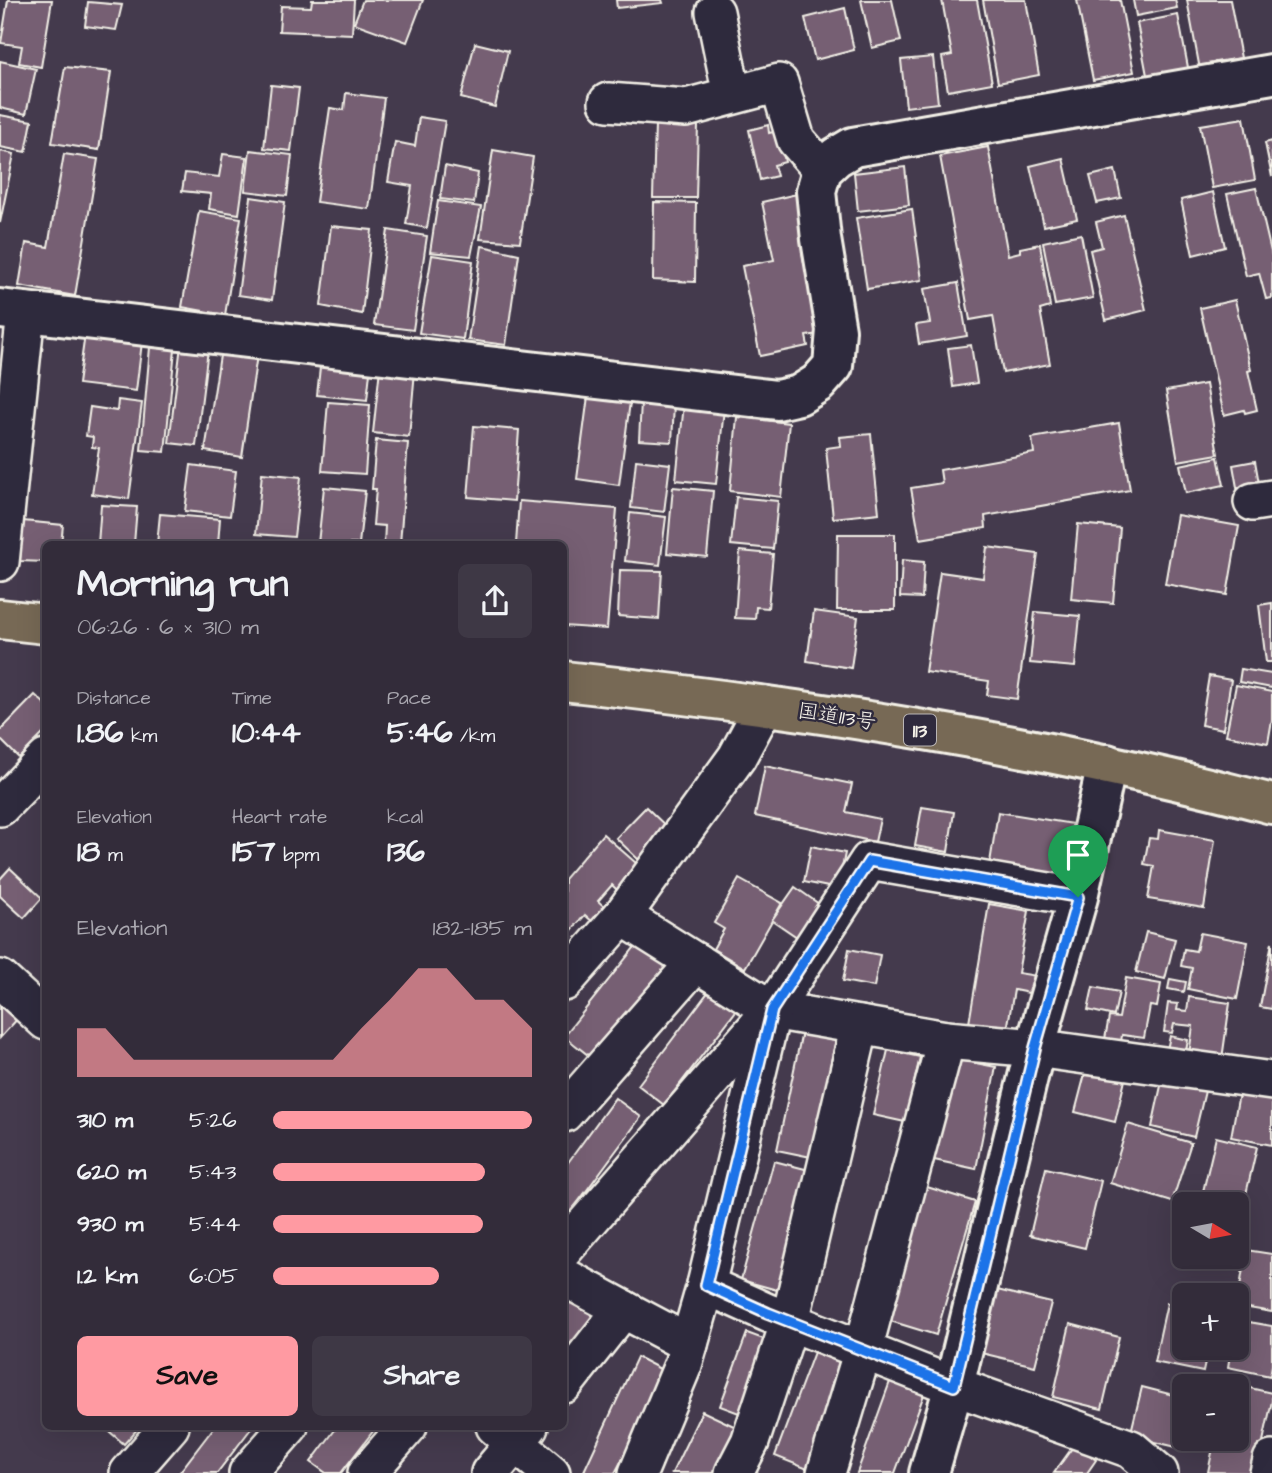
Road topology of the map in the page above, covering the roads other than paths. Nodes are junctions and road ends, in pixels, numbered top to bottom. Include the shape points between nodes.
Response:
1 (715, 12) dead end
2 (1272, 74) edge
3 (732, 96) junction
4 (608, 102) dead end
5 (822, 170) junction
6 (13, 310) edge
7 (0, 562) edge
8 (0, 619) edge
9 (42, 624) edge
10 (567, 681) edge
11 (765, 705) junction
12 (42, 763) edge
13 (1107, 764) junction
14 (1272, 804) edge
15 (0, 807) edge
16 (1078, 897) junction
17 (622, 916) junction
18 (696, 962) junction
19 (0, 979) edge
20 (567, 979) edge
21 (772, 1010) junction
22 (42, 1017) edge
23 (860, 1026) junction
24 (946, 1040) junction
25 (1035, 1048) junction
26 (1272, 1081) edge
27 (567, 1110) edge
28 (567, 1246) edge
29 (567, 1280) edge
30 (706, 1285) junction
31 (623, 1309) junction
32 (790, 1321) junction
33 (689, 1344) junction
34 (863, 1350) junction
35 (567, 1380) edge
36 (954, 1386) junction
37 (167, 1430) edge
38 (286, 1430) edge
39 (405, 1430) edge
40 (513, 1432) edge
41 (1272, 1461) edge
42 (129, 1473) edge
43 (248, 1473) edge
44 (368, 1473) edge
45 (490, 1473) edge
46 (551, 1473) edge
47 (638, 1473) edge
48 (734, 1473) edge
49 (827, 1473) edge
50 (929, 1473) edge
51 (1159, 1473) edge
52 (1269, 1473) edge

1 - 3 street
2 - 5 street via 853,148
3 - 4 street via 685,108
3 - 5 street via 779,83 796,140
5 - 6 street via 816,191 836,330 833,366 799,395 776,400
6 - 7 street
8 - 9 highway
10 - 11 highway, 国道113号 / 113
11 - 13 highway, 国道113号 / 113
11 - 17 street via 737,757
12 - 15 street
13 - 14 highway, 国道113号 / 113
13 - 16 street
16 - 21 street via 869,861
16 - 25 street
17 - 18 street
17 - 20 street
18 - 21 street
18 - 27 street
19 - 22 street
21 - 23 street
21 - 28 street
21 - 30 street
23 - 24 street
23 - 32 street
24 - 25 street
24 - 34 street
25 - 26 street
25 - 36 street
29 - 31 street
30 - 32 street
30 - 33 street
31 - 33 street
31 - 35 street
32 - 34 street
32 - 48 street via 750,1442
33 - 47 street
34 - 36 street
34 - 49 street
36 - 50 street
36 - 51 street via 1131,1449
37 - 42 street
38 - 43 street
39 - 44 street
40 - 45 street
40 - 46 street
41 - 52 street

